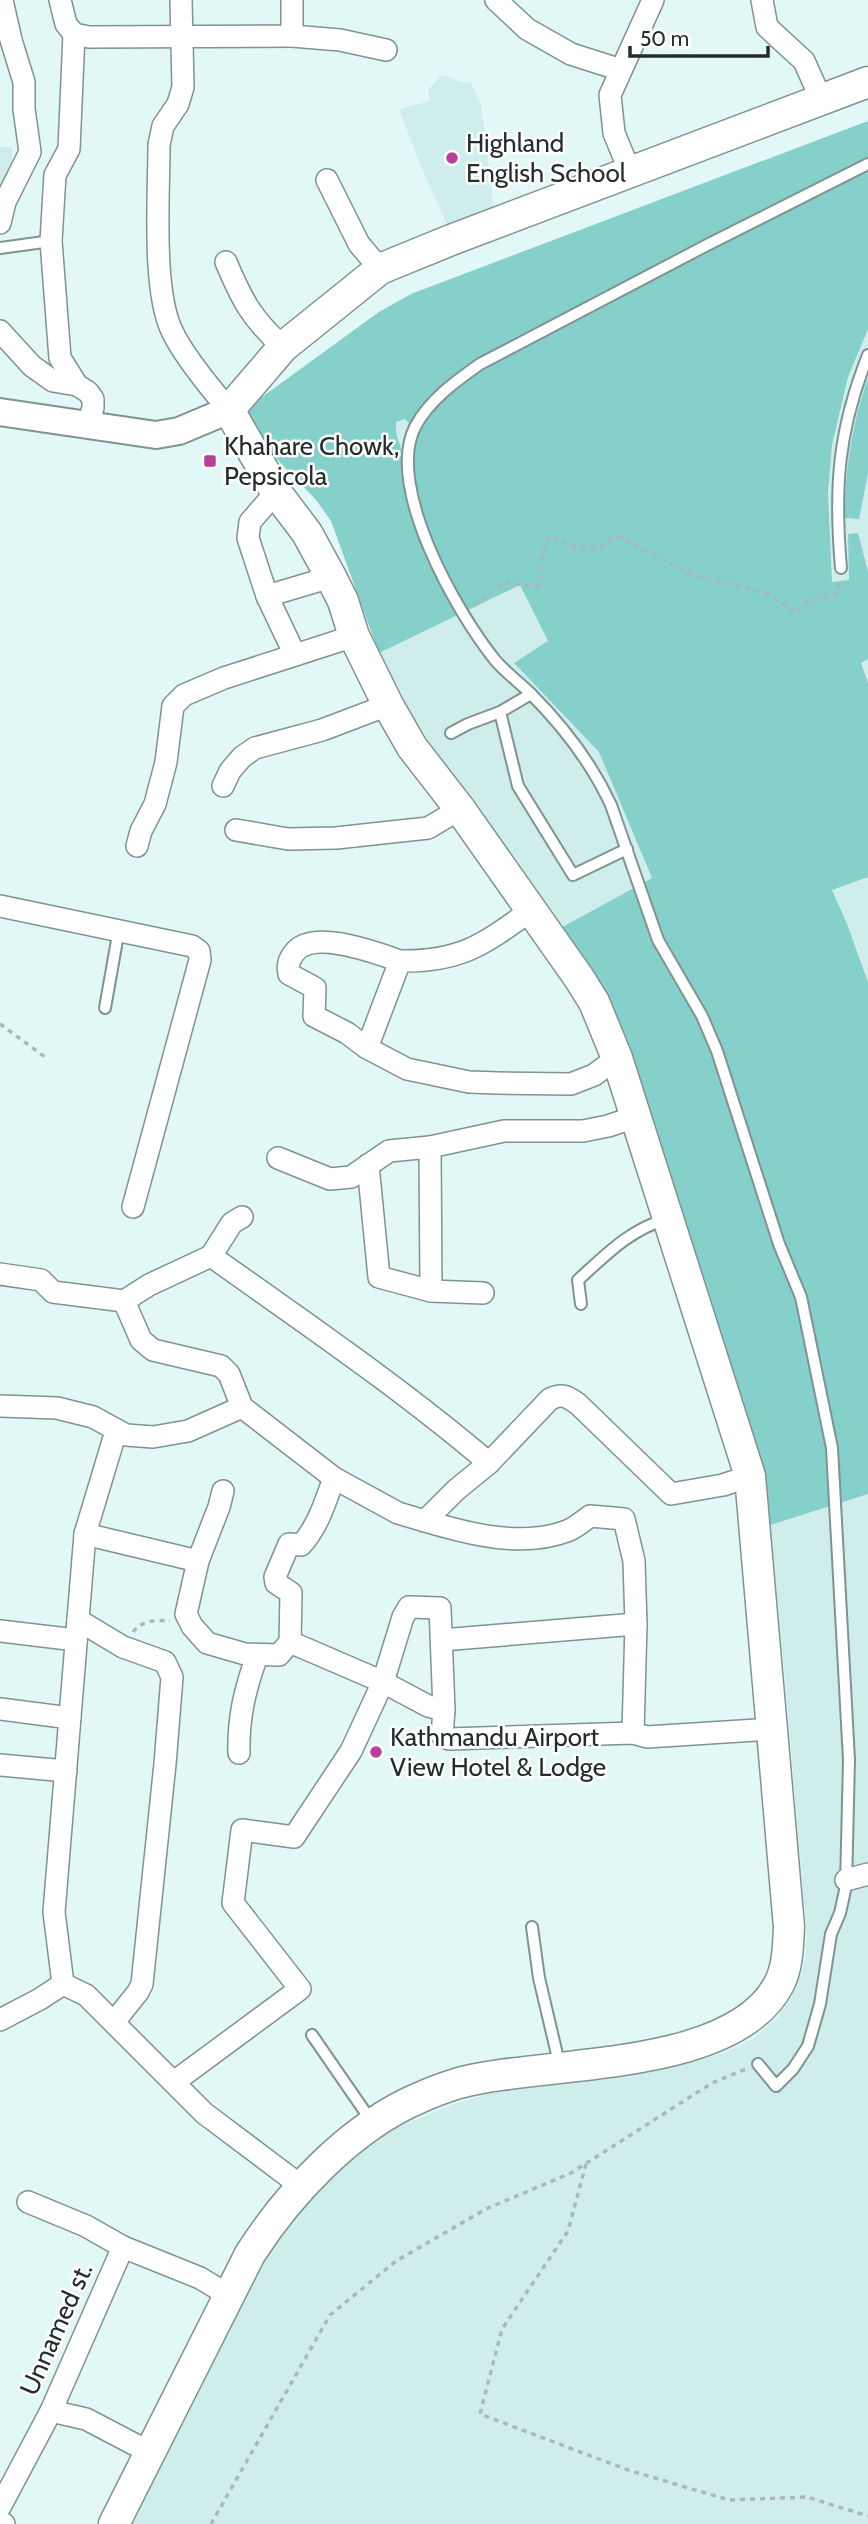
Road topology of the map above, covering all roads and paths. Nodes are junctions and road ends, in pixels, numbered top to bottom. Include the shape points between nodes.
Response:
1 (2, 0) edge
2 (60, 0) edge
3 (181, 0) edge
4 (292, 0) edge
5 (496, 0) edge
6 (653, 0) edge
7 (762, 0) edge
8 (74, 34) junction
9 (181, 36) junction
10 (292, 36) junction
11 (386, 50) dead end
12 (621, 70) junction
13 (868, 82) edge
14 (821, 99) junction
15 (868, 164) edge
16 (630, 172) junction
17 (327, 180) dead end
18 (0, 223) edge
19 (51, 241) junction
20 (4, 248) edge
21 (226, 261) dead end
22 (380, 269) junction
23 (0, 331) edge
24 (283, 347) junction
25 (868, 355) edge
26 (77, 385) junction
27 (229, 410) junction
28 (0, 412) edge
29 (88, 424) junction
30 (276, 492) junction
31 (841, 568) joint
32 (331, 577) junction
33 (267, 596) junction
34 (463, 613) junction
35 (354, 636) junction
36 (295, 655) junction
37 (531, 694) junction
38 (388, 705) junction
39 (500, 712) junction
40 (451, 733) dead end
41 (223, 786) dead end
42 (460, 809) junction
43 (236, 830) dead end
44 (137, 846) dead end
45 (627, 849) junction
46 (0, 906) edge
47 (530, 911) junction
48 (119, 929) junction
49 (400, 961) junction
50 (105, 1008) dead end
51 (0, 1024) edge
52 (368, 1048) junction
53 (45, 1057) dead end
54 (617, 1058) junction
55 (635, 1117) junction
56 (430, 1147) junction
57 (278, 1158) dead end
58 (368, 1165) junction
59 (133, 1207) dead end
60 (242, 1217) dead end
61 (668, 1218) junction
62 (211, 1256) junction
63 (0, 1274) edge
64 (431, 1291) junction
65 (483, 1293) dead end
66 (124, 1301) junction
67 (581, 1304) dead end
68 (0, 1406) edge
69 (242, 1407) junction
70 (116, 1430) junction
71 (489, 1463) junction
72 (750, 1476) junction
73 (334, 1478) junction
74 (223, 1491) dead end
75 (425, 1521) junction
76 (85, 1534) junction
77 (198, 1561) junction
78 (636, 1624) junction
79 (192, 1626) junction
80 (77, 1630) junction
81 (0, 1631) edge
82 (442, 1640) junction
83 (290, 1642) junction
84 (123, 1647) junction
85 (257, 1656) junction
86 (383, 1682) junction
87 (0, 1709) edge
88 (444, 1710) junction
89 (70, 1718) junction
90 (773, 1729) junction
91 (633, 1733) junction
92 (239, 1753) dead end
93 (0, 1765) edge
94 (66, 1771) junction
95 (868, 1874) edge
96 (846, 1880) junction
97 (532, 1927) dead end
98 (63, 1984) junction
99 (0, 2020) edge
100 (114, 2022) junction
101 (312, 2035) dead end
102 (758, 2064) joint
103 (561, 2069) junction
104 (174, 2082) junction
105 (372, 2123) junction
106 (586, 2162) junction
107 (301, 2186) junction
108 (28, 2202) dead end
109 (123, 2247) junction
110 (230, 2296) junction
111 (51, 2411) junction
112 (152, 2453) junction
113 (0, 2507) edge
114 (868, 2516) edge
115 (114, 2524) edge
116 (211, 2524) edge

1 - 18 street via 24,82 30,152 5,201
2 - 8 street via 66,24
3 - 9 street
4 - 10 street
5 - 12 street via 527,29 571,54
6 - 12 street
7 - 14 street via 767,27 804,61
8 - 9 street
8 - 19 street via 69,149 55,175
9 - 10 street
9 - 27 street via 183,87 163,126 159,145 164,308 173,332
10 - 11 street
12 - 16 street via 610,95 614,133
13 - 14 main road
14 - 16 main road
15 - 34 lane via 505,349 447,388 430,406 410,438 409,487 433,558
16 - 22 main road
17 - 22 street via 359,244
19 - 20 lane
19 - 26 street via 60,358
21 - 24 street via 241,299 259,326
22 - 24 main road
23 - 26 street via 53,381
24 - 27 main road
25 - 31 lane via 853,394 840,452
26 - 29 street via 93,399
27 - 29 street via 179,431 156,435
27 - 30 main road
28 - 29 street
30 - 32 main road via 307,533
30 - 33 street via 248,528
31 - 34 path via 837,594 808,601 795,613 768,594 691,574 615,535 605,545 589,550 549,536 542,552 541,583 536,587 504,582
32 - 33 street
32 - 35 main road
33 - 36 street
34 - 37 lane via 496,661
35 - 36 street
35 - 38 main road
36 - 44 street via 224,678 184,695 173,706 166,762
37 - 39 lane
37 - 45 lane via 601,785
38 - 41 street via 255,748 230,771
38 - 42 main road via 412,747
39 - 40 lane
39 - 45 lane via 519,786 573,875
42 - 43 street via 428,828 336,838 288,839
42 - 47 main road
45 - 96 lane via 658,940 717,1051 779,1244 802,1297 832,1448 849,1760
46 - 48 street
47 - 49 street via 491,939 449,958
47 - 54 main road via 594,1002
48 - 50 lane
48 - 59 street via 192,946 199,951 200,960
49 - 52 street
49 - 52 street via 359,947 311,942 299,946 289,961 289,974 315,988 314,1016
51 - 53 path
52 - 54 street via 407,1069 469,1082 570,1084
54 - 55 main road
55 - 56 street via 583,1130 503,1130
55 - 61 main road
56 - 58 street via 389,1151
56 - 64 street
57 - 58 street via 330,1179 351,1177
58 - 64 street via 379,1277
60 - 62 street via 232,1223
61 - 67 lane via 630,1234 578,1280
61 - 72 main road
62 - 66 street
62 - 71 street via 405,1396
63 - 66 street via 41,1280 53,1292
64 - 65 street
66 - 69 street via 141,1340 160,1352 221,1366
68 - 70 street via 57,1408 93,1417
69 - 70 street via 188,1431 153,1437
69 - 73 street
70 - 76 street
71 - 72 street via 559,1395 578,1404 671,1494
71 - 75 street
72 - 90 main road
73 - 75 street via 398,1513
73 - 83 street via 306,1539 301,1545 289,1544 275,1577 276,1583 291,1593
74 - 77 street
75 - 78 street via 504,1538 569,1531 590,1516 624,1519 634,1561
76 - 77 street
76 - 80 street
77 - 79 street via 186,1614
78 - 82 street
78 - 91 street
79 - 84 path via 149,1621 136,1628
79 - 85 street via 207,1643
80 - 81 street
80 - 84 street
80 - 89 street
82 - 86 street via 440,1608 409,1607
82 - 88 street
83 - 85 street via 279,1655
83 - 86 street
84 - 100 street via 165,1662 172,1677 142,1984
85 - 92 street via 238,1724
86 - 88 street
86 - 104 street via 351,1751 293,1837 242,1830 233,1903 300,1989
87 - 89 street
88 - 91 street via 442,1735 449,1739
89 - 94 street
90 - 91 street via 648,1737
90 - 103 main road via 789,1927 780,1983 751,2017 704,2041
93 - 94 street
94 - 98 street via 54,1912
95 - 96 street
96 - 102 lane via 808,2046 776,2086
97 - 103 lane via 538,1978
98 - 99 street
98 - 100 street via 86,1995
100 - 104 street
101 - 105 lane
102 - 106 path via 712,2083
103 - 105 main road via 460,2083 418,2098
104 - 107 street via 204,2113
105 - 107 main road
106 - 114 path via 568,2231 502,2329 480,2414 628,2470 729,2500 807,2497
106 - 116 path via 486,2208 396,2261 330,2315
107 - 110 main road via 250,2254
108 - 109 street
109 - 110 street via 200,2278
109 - 111 street, Unnamed st.
110 - 112 main road
111 - 112 street via 86,2419
111 - 113 street, Unnamed st.
112 - 115 main road

